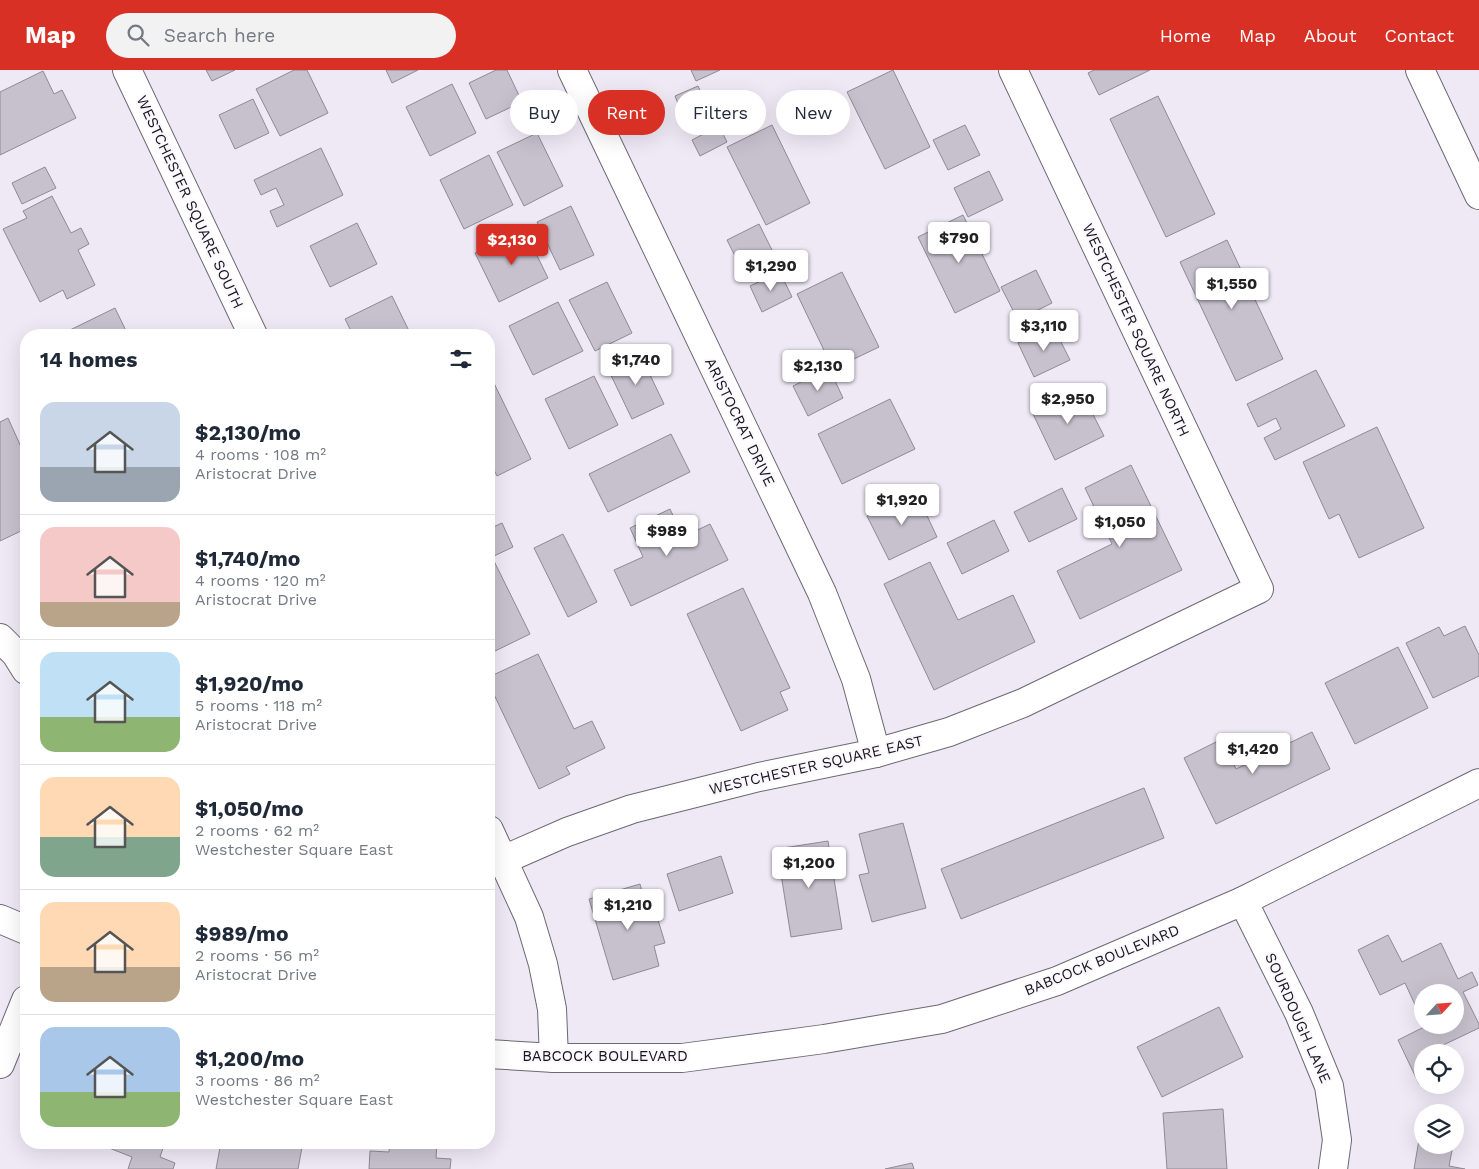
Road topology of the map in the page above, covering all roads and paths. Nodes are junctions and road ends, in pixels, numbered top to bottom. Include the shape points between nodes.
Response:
1 (127, 70) edge
2 (572, 70) edge
3 (1013, 70) edge
4 (1420, 70) edge
5 (1479, 195) edge
6 (250, 329) edge
7 (1259, 590) joint
8 (0, 638) edge
9 (20, 660) edge
10 (876, 753) junction
11 (1479, 783) edge
12 (495, 843) edge
13 (503, 860) junction
14 (1243, 901) junction
15 (0, 919) edge
16 (20, 927) edge
17 (20, 1015) edge
18 (495, 1054) edge
19 (554, 1058) junction
20 (0, 1064) edge
21 (1334, 1169) edge

1 - 6 street, WESTCHESTER SQUARE SOUTH
2 - 10 street, ARISTOCRAT DRIVE via 822,593 856,679
3 - 7 street, WESTCHESTER SQUARE NORTH
4 - 5 street
7 - 10 street, WESTCHESTER SQUARE EAST via 1023,703 949,732
8 - 9 street
10 - 13 street, WESTCHESTER SQUARE EAST via 759,777 632,809 567,832
11 - 14 street, BABCOCK BOULEVARD
12 - 13 street
13 - 19 street via 529,916 544,964 552,1009
14 - 19 street, BABCOCK BOULEVARD via 1057,981 942,1019 682,1058
14 - 21 street, SOURDOUGH LANE via 1299,1013 1329,1086 1337,1140
15 - 16 street
17 - 20 street
18 - 19 street, BABCOCK BOULEVARD

